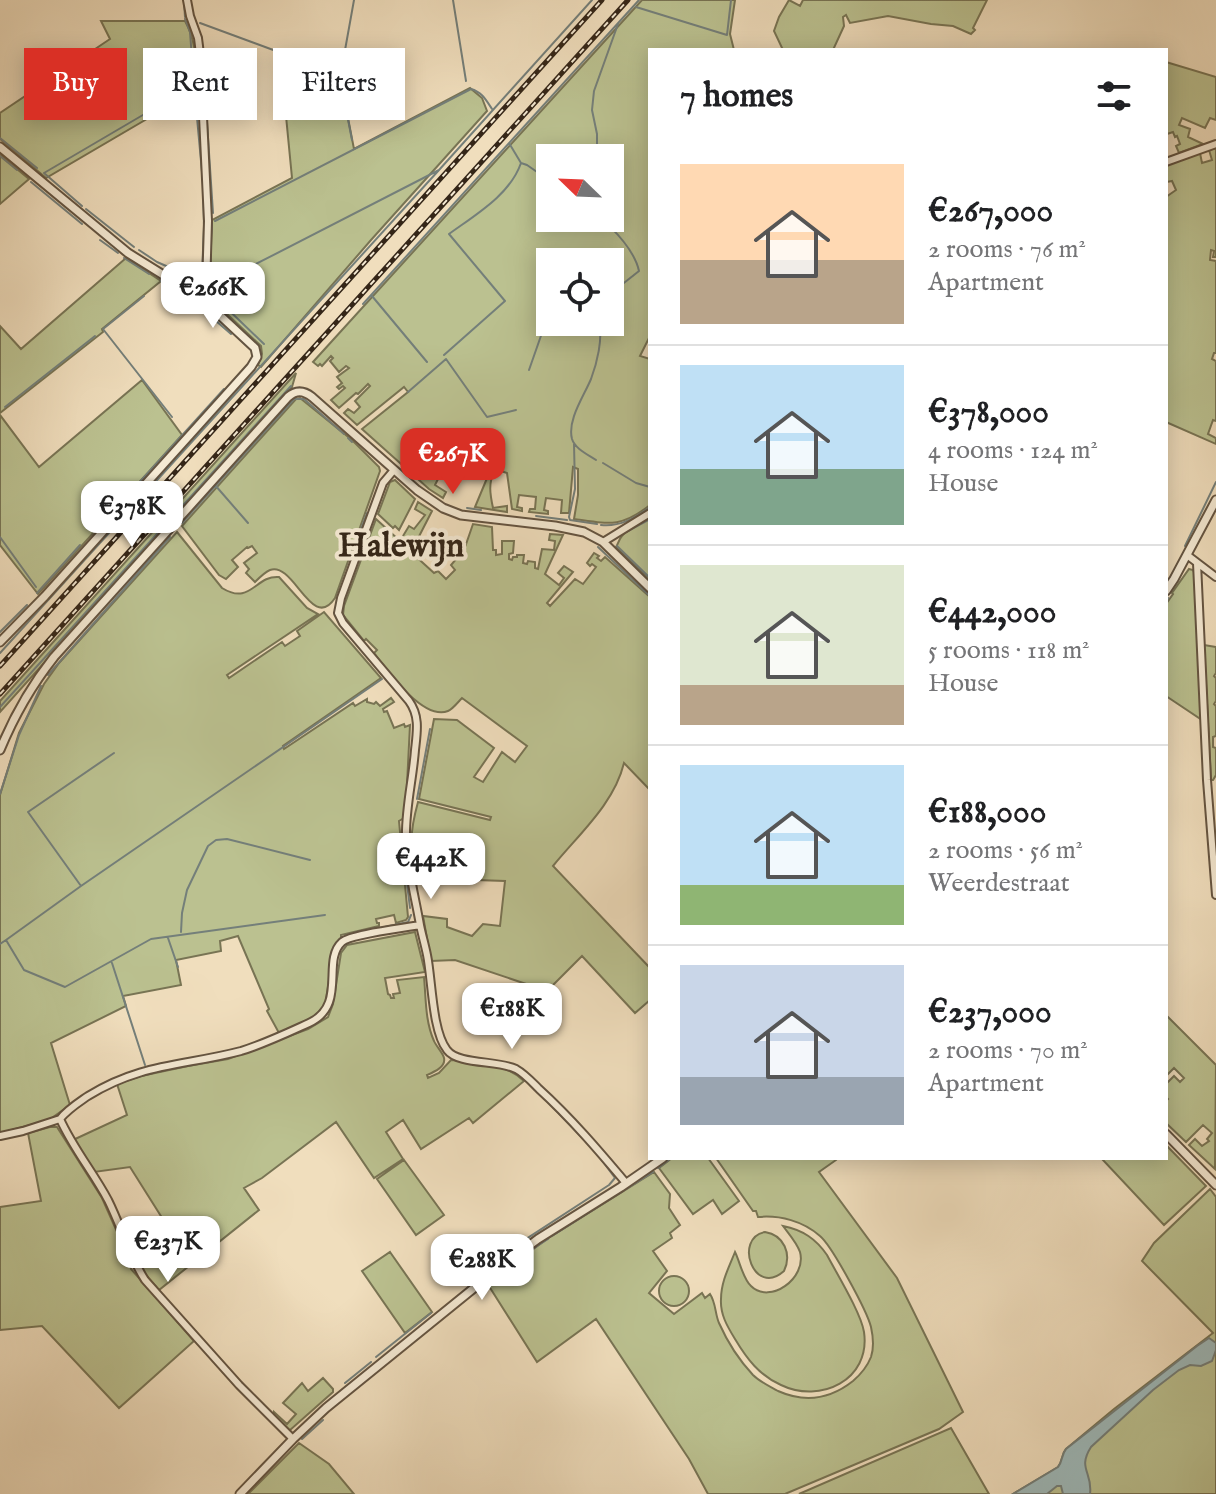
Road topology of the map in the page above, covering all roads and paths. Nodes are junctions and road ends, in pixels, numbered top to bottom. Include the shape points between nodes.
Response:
1 (187, 0) edge
2 (1216, 144) edge
3 (0, 147) edge
4 (1168, 161) edge
5 (201, 300) junction
6 (394, 470) junction
7 (1216, 500) edge
8 (648, 514) edge
9 (603, 542) junction
10 (1187, 555) junction
11 (1197, 563) junction
12 (1216, 577) edge
13 (648, 586) edge
14 (1168, 588) edge
15 (0, 642) edge
16 (0, 750) edge
17 (1214, 866) edge
18 (1216, 895) edge
19 (420, 925) junction
20 (60, 1119) junction
21 (0, 1136) edge
22 (1168, 1136) edge
23 (660, 1160) edge
24 (1215, 1182) edge
25 (626, 1183) junction
26 (293, 1439) junction
27 (240, 1494) edge

1 - 5 street via 200,54 208,204 206,289
2 - 4 street
3 - 5 street via 128,253
5 - 15 street via 255,348 254,363
6 - 9 street via 451,512 572,529
6 - 16 street via 312,397 293,393 54,657 19,708
6 - 19 street via 383,483 338,613 416,712 406,840
7 - 10 street
8 - 9 street
9 - 13 street
10 - 11 street
10 - 14 street
11 - 12 street
11 - 17 street
17 - 18 street
19 - 20 street via 341,943 331,997 317,1019 243,1050 129,1075 76,1104
19 - 25 street via 447,1052 522,1073
20 - 21 street
20 - 26 street via 106,1196 145,1280
22 - 24 street
23 - 25 street
25 - 26 street via 495,1271
26 - 27 street

